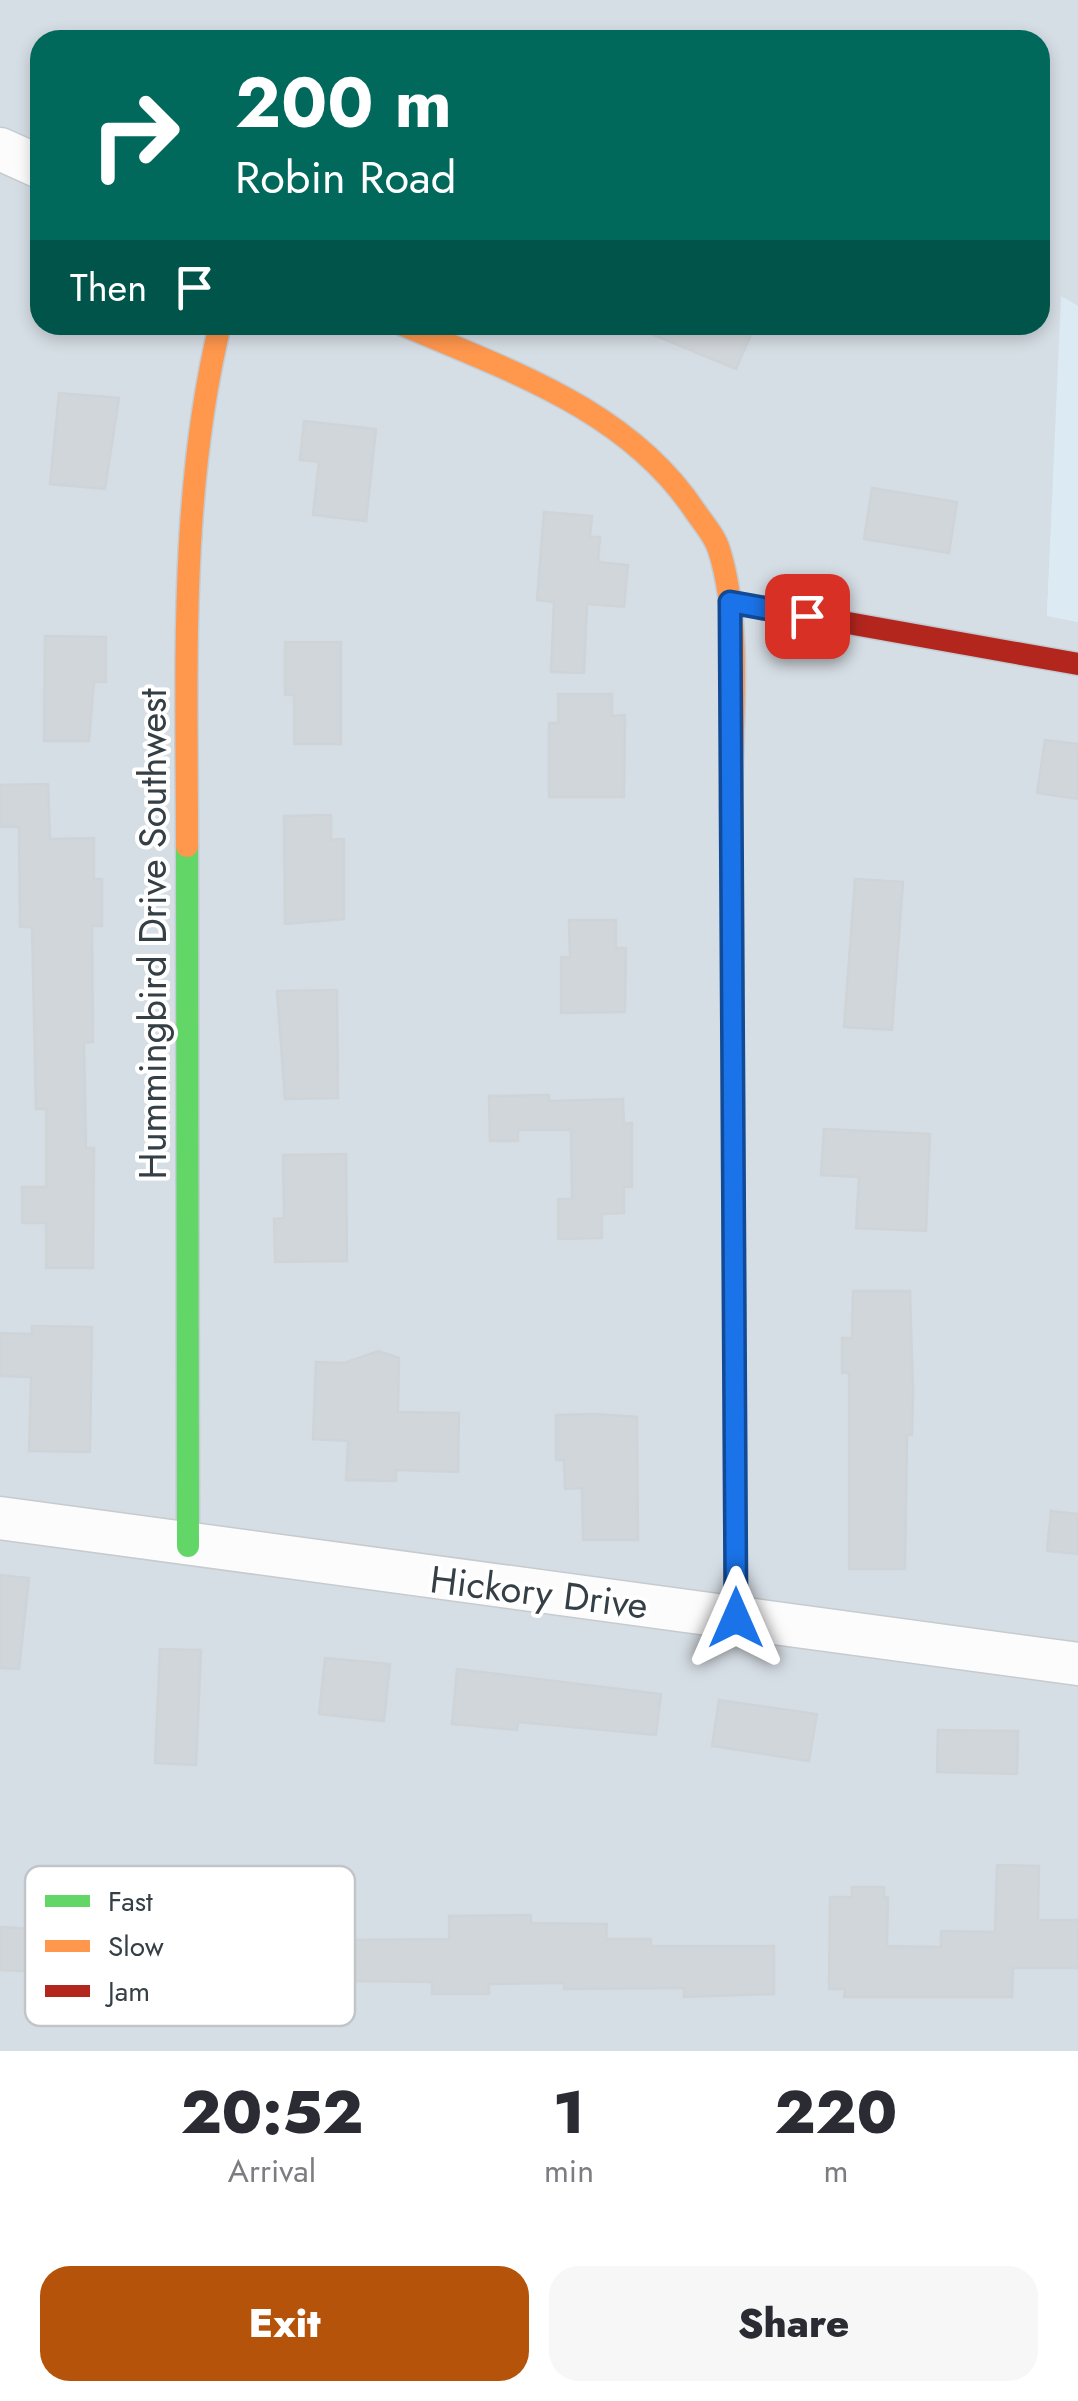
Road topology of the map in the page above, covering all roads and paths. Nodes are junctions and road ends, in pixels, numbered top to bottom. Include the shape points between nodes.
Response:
1 (0, 149) edge
2 (30, 162) edge
3 (218, 335) edge
4 (427, 335) edge
5 (730, 602) junction
6 (1078, 664) edge
7 (0, 1518) edge
8 (188, 1546) junction
9 (736, 1618) junction
10 (1078, 1664) edge

1 - 2 street
3 - 8 street, Hummingbird Drive Southwest via 186,570
4 - 5 street via 534,380 604,419 671,475 718,546
5 - 6 street
5 - 9 street
7 - 8 street, Hickory Drive
8 - 9 street, Hickory Drive
9 - 10 street, Hickory Drive

